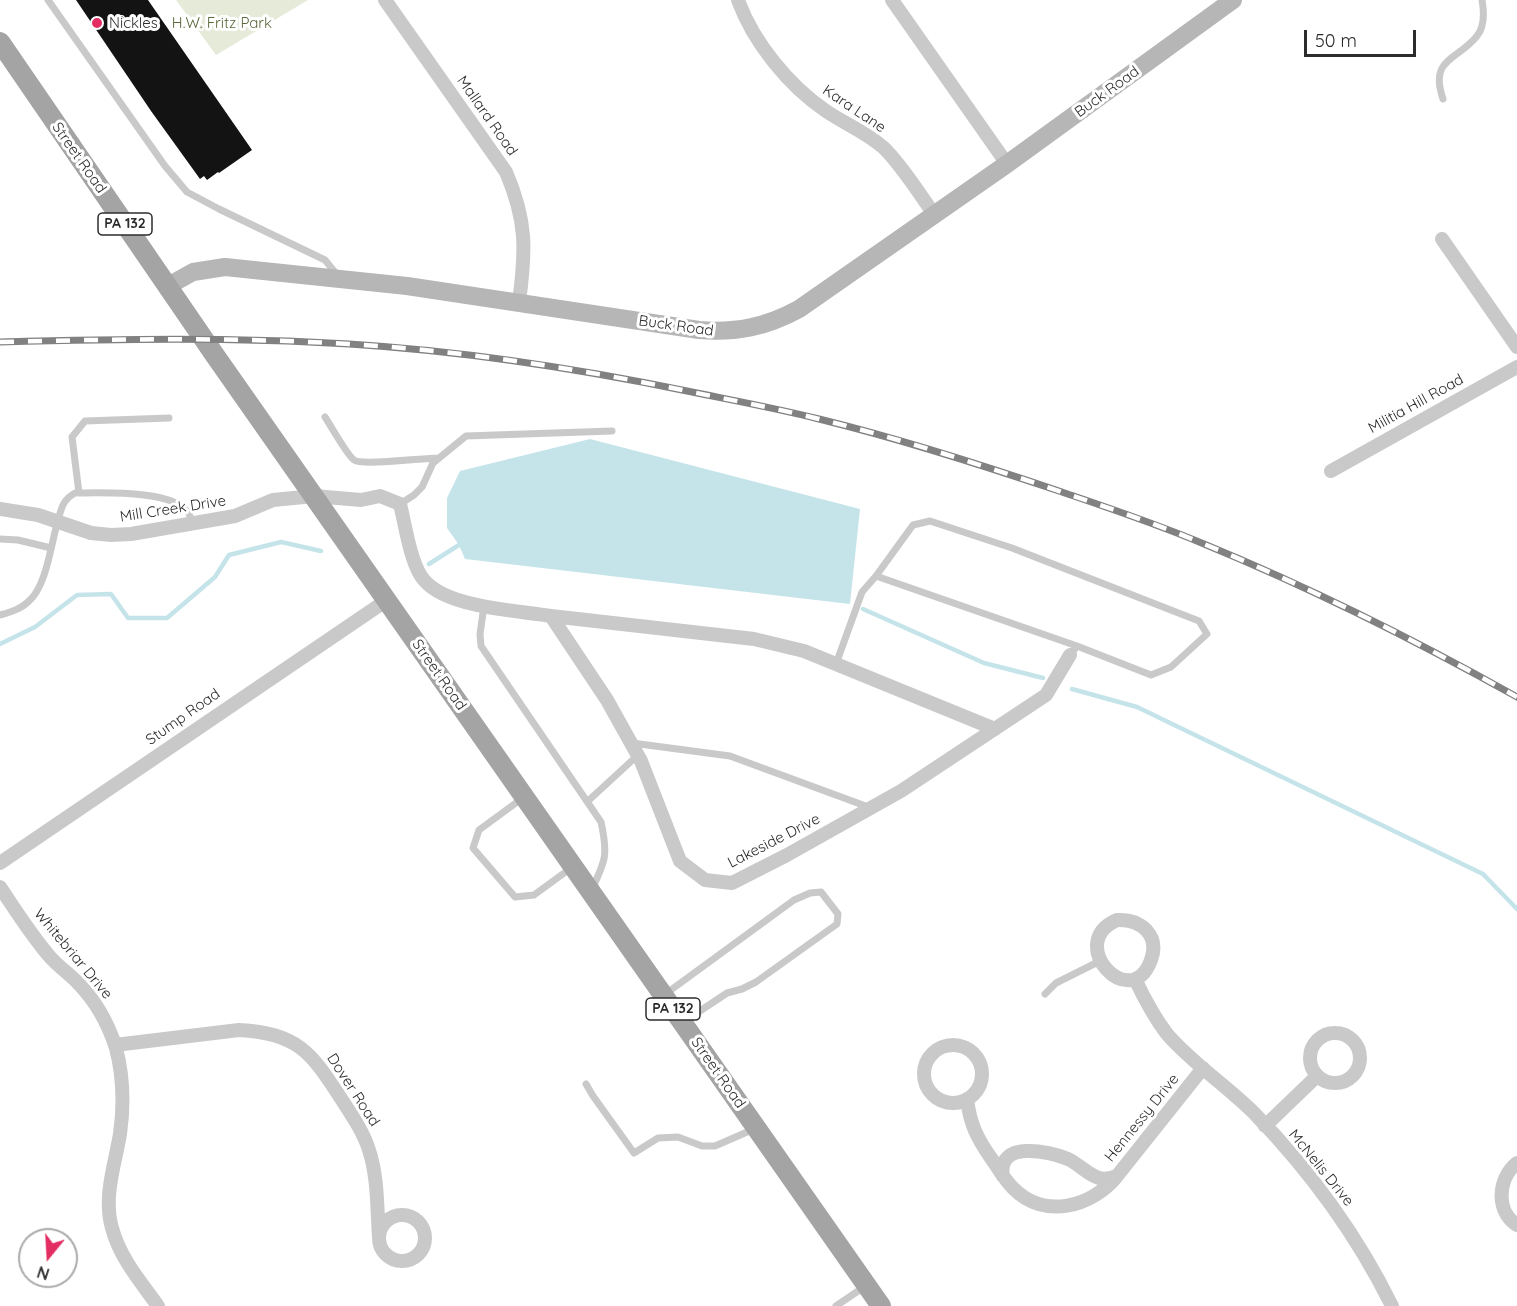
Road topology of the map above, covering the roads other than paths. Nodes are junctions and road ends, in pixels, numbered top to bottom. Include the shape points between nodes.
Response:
1 (48, 0) edge
2 (386, 0) edge
3 (738, 0) edge
4 (892, 0) edge
5 (1233, 0) edge
6 (1482, 0) edge
7 (0, 42) edge
8 (1443, 99) dead end
9 (1007, 164) junction
10 (934, 214) junction
11 (1442, 239) dead end
12 (340, 278) junction
13 (168, 286) junction
14 (519, 302) junction
15 (1517, 347) edge
16 (1517, 367) edge
17 (325, 417) dead end
18 (170, 418) dead end
19 (612, 431) dead end
20 (438, 458) junction
21 (1331, 471) dead end
22 (79, 493) junction
23 (314, 496) junction
24 (400, 504) junction
25 (0, 509) edge
26 (57, 522) junction
27 (192, 523) junction
28 (0, 539) edge
29 (51, 548) junction
30 (876, 576) junction
31 (387, 600) junction
32 (484, 606) junction
33 (0, 615) edge
34 (551, 615) junction
35 (1073, 651) junction
36 (836, 664) junction
37 (995, 729) junction
38 (635, 749) junction
39 (525, 797) junction
40 (588, 801) junction
41 (871, 808) junction
42 (0, 862) edge
43 (573, 866) junction
44 (0, 887) edge
45 (591, 891) junction
46 (1100, 961) junction
47 (1135, 979) junction
48 (1045, 994) dead end
49 (663, 995) junction
50 (683, 1023) junction
51 (115, 1045) junction
52 (1203, 1068) junction
53 (1317, 1076) dead end
54 (586, 1084) dead end
55 (967, 1099) junction
56 (1265, 1126) junction
57 (756, 1128) junction
58 (1517, 1163) edge
59 (1003, 1176) junction
60 (1118, 1176) junction
61 (1517, 1225) edge
62 (379, 1237) dead end
63 (866, 1285) junction
64 (158, 1306) edge
65 (836, 1306) edge
66 (881, 1306) edge
67 (1392, 1306) edge

1 - 12 lane via 187,192 325,260
2 - 14 street, Mallard Road via 506,172 522,217 524,264
3 - 10 street, Kara Lane via 759,42 798,88 828,113 867,134 883,148
4 - 9 street
5 - 9 street, Buck Road
6 - 8 lane via 1483,17 1477,36 1443,66 1439,75
7 - 13 main road, Street Road / PA 132
9 - 10 street, Buck Road
10 - 14 street, Buck Road via 799,309 751,328 699,330
11 - 15 street
12 - 13 street, Buck Road via 225,267 193,272
12 - 14 street, Buck Road
13 - 23 main road, Street Road / PA 132
16 - 21 street, Militia Hill Road
17 - 20 lane via 353,460 365,464
18 - 22 lane via 85,422 72,437
19 - 20 lane via 466,436
20 - 24 lane via 422,487
22 - 26 lane via 65,498
22 - 27 lane via 147,494 183,507
23 - 24 street via 361,500 380,495
23 - 27 street, Mill Creek Drive via 273,500 235,516
23 - 31 main road, Street Road / PA 132
24 - 32 street via 420,575 429,587 447,597
25 - 26 street, Mill Creek Drive
26 - 27 street, Mill Creek Drive via 111,535
26 - 29 lane
28 - 29 lane
29 - 33 lane via 41,583 31,600
30 - 35 lane
30 - 35 lane via 913,525 930,521 1012,548 1198,621 1207,634 1171,667 1151,675
30 - 36 lane via 862,592
31 - 39 main road, Street Road / PA 132
31 - 42 street, Stump Road
32 - 34 street
32 - 40 lane via 481,646
34 - 36 street via 754,639 804,651
34 - 38 street, Lakeside Drive
35 - 37 street, Lakeside Drive via 1046,695
36 - 37 street
37 - 41 street, Lakeside Drive
38 - 40 lane
38 - 41 lane via 730,756
38 - 41 street, Lakeside Drive via 680,861 705,880 732,883
39 - 43 main road, Street Road / PA 132
39 - 43 lane via 479,830 473,848 515,897 534,895
40 - 45 lane via 601,822 606,845 605,864
43 - 45 main road, Street Road / PA 132
44 - 51 street, Whitebriar Drive via 33,936 98,1008
45 - 49 main road, Street Road / PA 132
46 - 47 street via 1114,977
46 - 47 street via 1097,950 1104,929 1117,920 1137,922 1150,933 1153,949 1149,966
46 - 48 lane via 1056,983
47 - 52 street, McNelis Drive via 1166,1032
49 - 50 main road, Street Road / PA 132
49 - 50 lane via 794,900 821,892 838,915 837,924 756,982 727,993
50 - 57 main road, Street Road / PA 132
51 - 62 street, Dover Road via 239,1030 272,1034 306,1051 364,1136 373,1166
51 - 64 street, Whitebriar Drive via 122,1119 110,1189 111,1226 125,1261
52 - 56 street, McNelis Drive
52 - 60 street, Hennessy Drive
53 - 56 street
54 - 57 lane via 634,1153 658,1138 678,1137 702,1146 715,1146
55 - 55 street via 975,1092 982,1068 971,1051 944,1047 935,1052 925,1069 929,1090 945,1103
55 - 59 street via 975,1134
56 - 67 street, McNelis Drive via 1332,1204
57 - 63 main road, Street Road / PA 132
58 - 61 street via 1509,1170 1501,1196 1503,1209
59 - 60 street via 1025,1198 1064,1207 1092,1199
59 - 60 street, Hennessy Drive via 1001,1167 1012,1153 1039,1151 1065,1158 1103,1179
63 - 65 lane
63 - 66 main road, Street Road / PA 132

